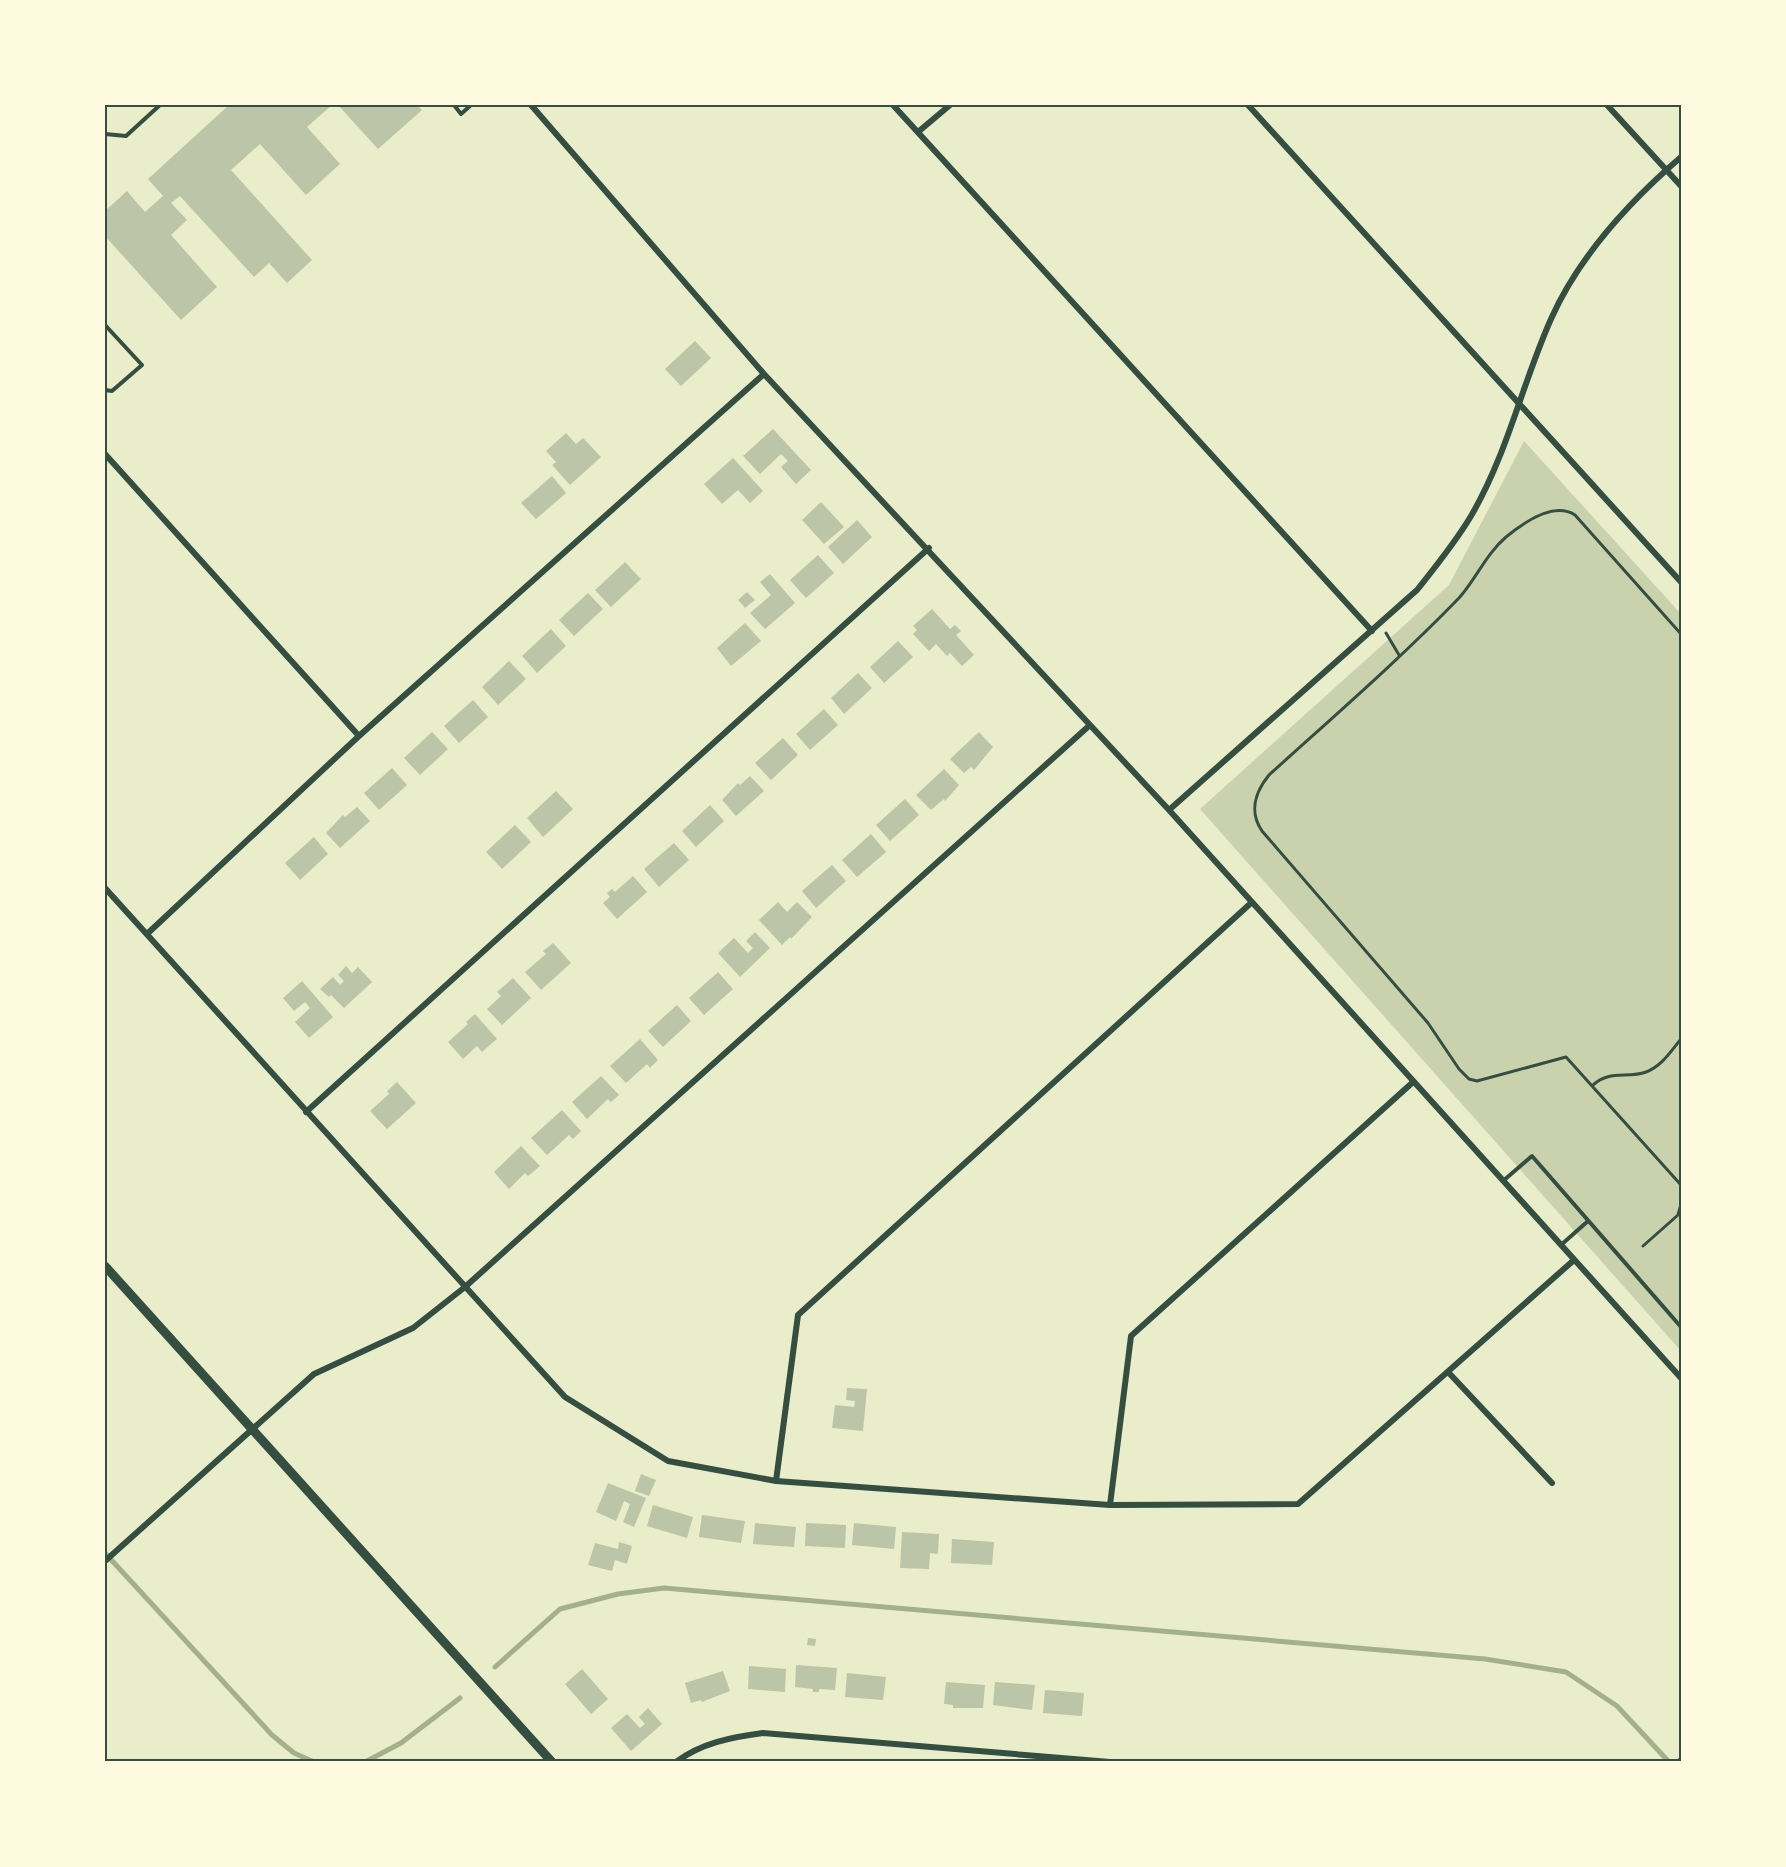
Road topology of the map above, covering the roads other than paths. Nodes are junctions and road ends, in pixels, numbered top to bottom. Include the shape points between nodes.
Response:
1 (160, 105) edge
2 (454, 105) edge
3 (471, 105) edge
4 (531, 105) edge
5 (893, 105) edge
6 (950, 105) edge
7 (1248, 105) edge
8 (1607, 105) edge
9 (918, 132) junction
10 (105, 134) edge
11 (1681, 157) edge
12 (1666, 170) junction
13 (1681, 186) edge
14 (105, 325) edge
15 (764, 374) junction
16 (105, 390) edge
17 (1519, 402) junction
18 (105, 454) edge
19 (928, 548) junction
20 (1681, 582) edge
21 (1372, 631) junction
22 (1090, 725) junction
23 (359, 736) junction
24 (1169, 810) junction
25 (105, 888) edge
26 (1251, 903) junction
27 (147, 934) junction
28 (1412, 1083) junction
29 (306, 1112) junction
30 (1503, 1181) junction
31 (1588, 1221) junction
32 (1561, 1245) junction
33 (1574, 1260) junction
34 (105, 1266) edge
35 (465, 1287) junction
36 (1681, 1327) edge
37 (1449, 1373) junction
38 (1681, 1377) edge
39 (252, 1429) junction
40 (776, 1481) junction
41 (1552, 1483) dead end
42 (1110, 1505) junction
43 (105, 1561) edge
44 (552, 1762) edge
45 (676, 1762) edge
46 (1110, 1762) edge

1 - 10 lane via 126,136
2 - 3 lane via 461,114
4 - 15 street
5 - 9 street
6 - 9 street
7 - 17 street
8 - 12 street
9 - 21 street
11 - 12 street
12 - 13 street
12 - 17 street via 1616,221 1570,283 1551,318
14 - 16 lane via 142,365 112,391
15 - 19 street
15 - 23 street
17 - 20 street
17 - 21 street via 1472,515 1417,590
18 - 23 street
19 - 22 street
19 - 29 street
21 - 24 street
22 - 24 street
22 - 35 street
23 - 27 street
24 - 26 street
25 - 27 street
26 - 28 street
26 - 40 street via 798,1315
27 - 29 street
28 - 30 street
28 - 42 street via 1131,1336
29 - 35 street
30 - 31 lane via 1532,1156
30 - 32 street
31 - 32 lane
31 - 36 lane
32 - 33 street
33 - 37 street
33 - 38 street
34 - 39 street
35 - 39 street via 414,1328 314,1374
35 - 40 street via 565,1397 668,1461
37 - 41 street
37 - 42 street via 1298,1504
39 - 43 street
39 - 44 street
40 - 42 street
45 - 46 street via 702,1747 763,1733

